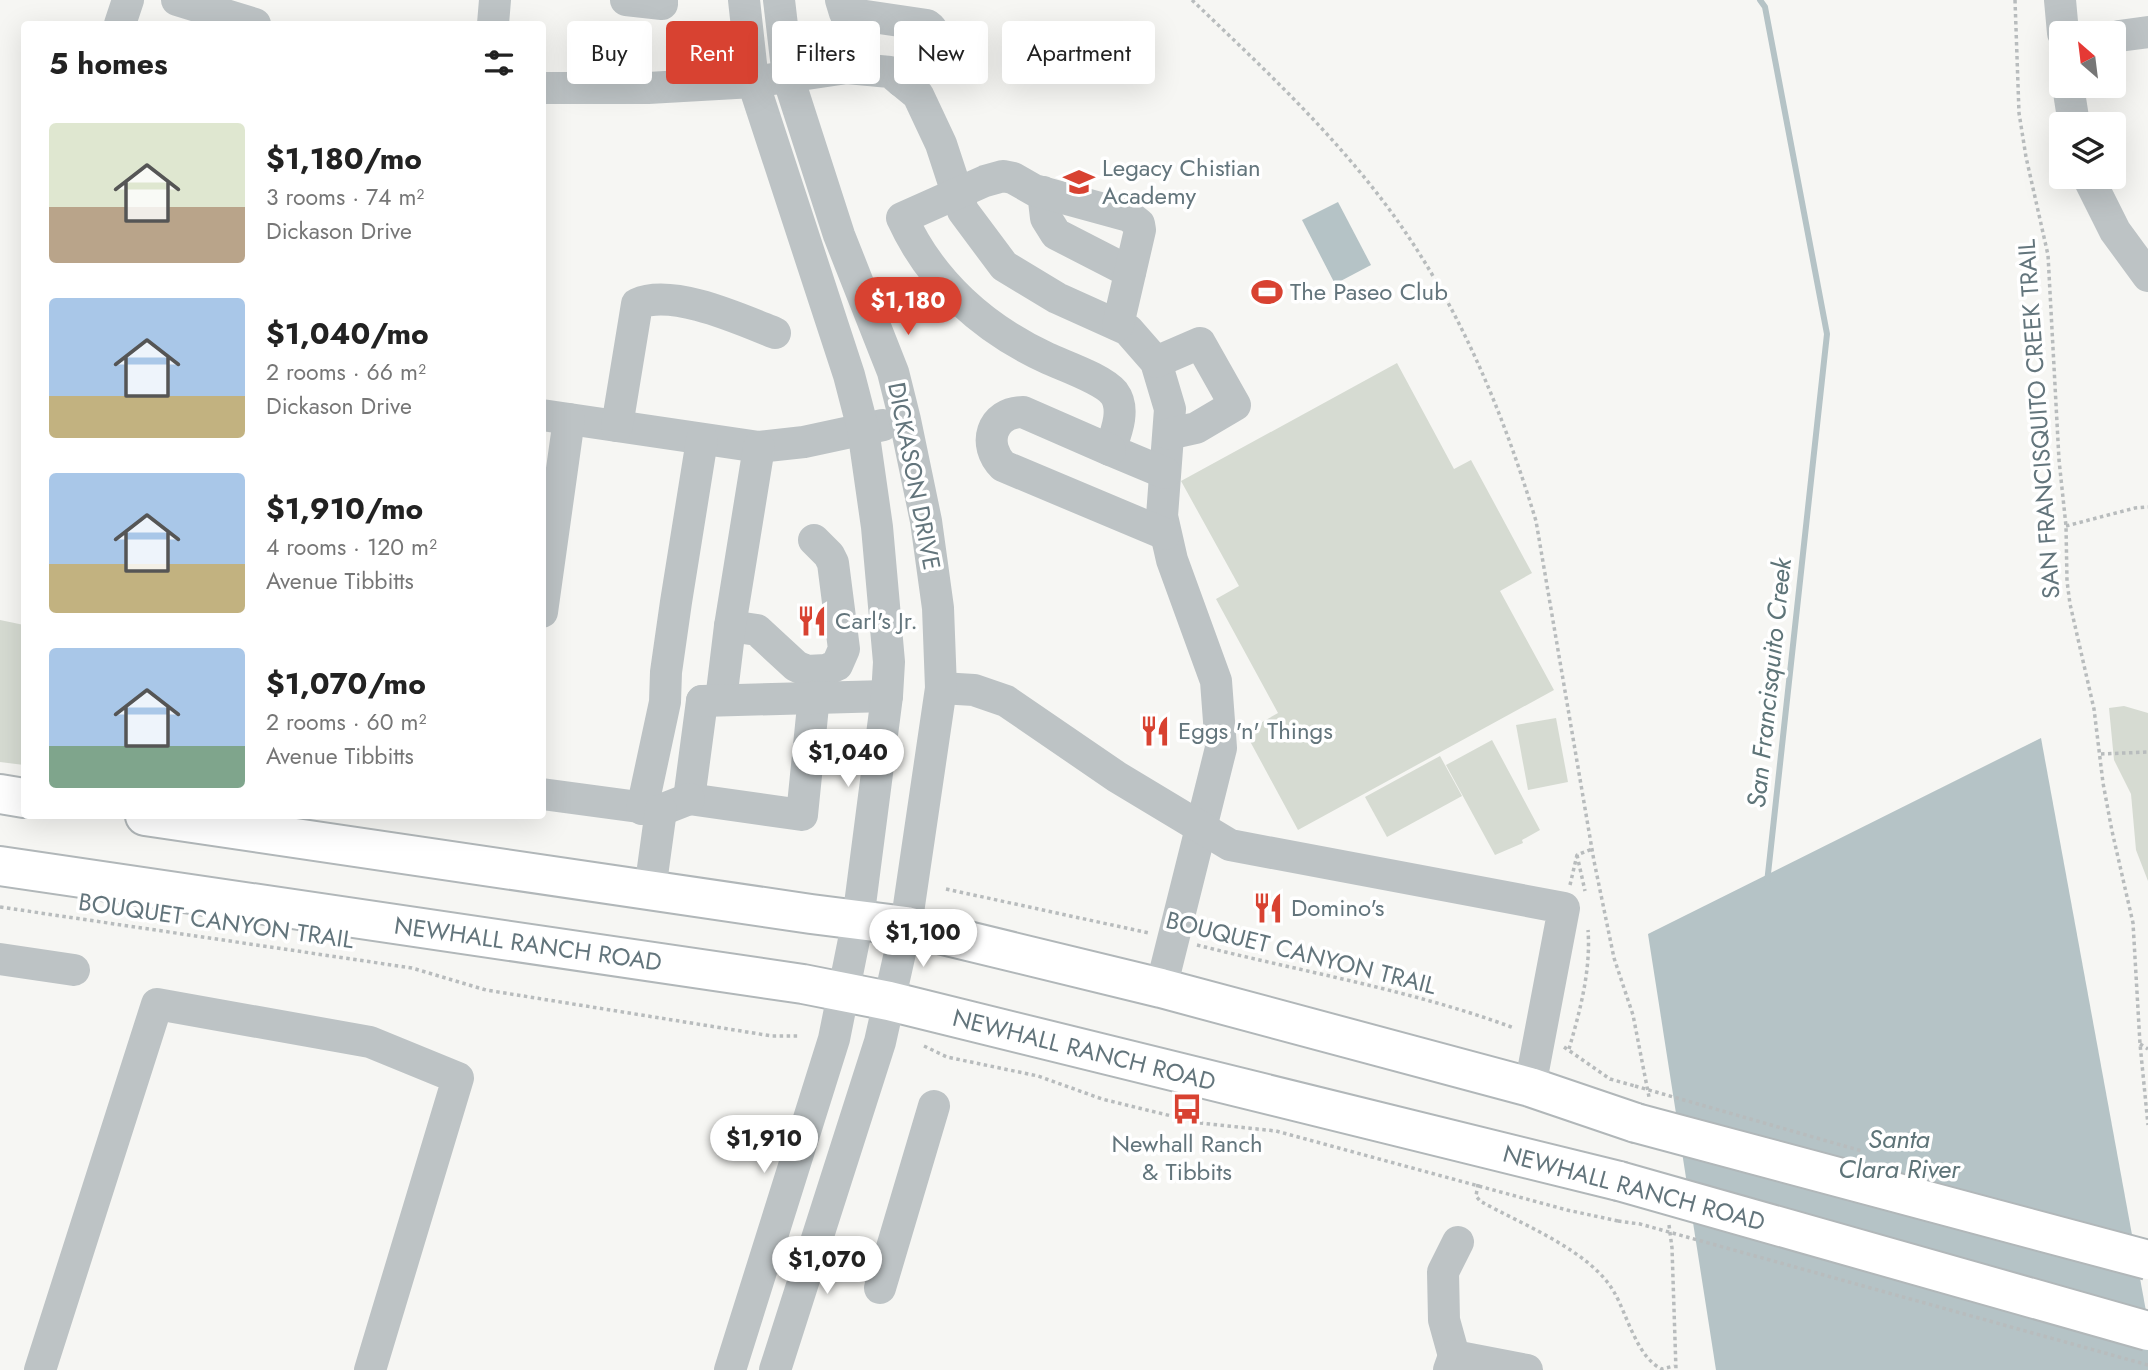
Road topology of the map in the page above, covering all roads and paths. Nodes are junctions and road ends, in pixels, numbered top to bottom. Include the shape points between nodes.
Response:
1 (128, 0) edge
2 (495, 0) edge
3 (626, 0) edge
4 (662, 0) edge
5 (744, 0) edge
6 (779, 0) edge
7 (841, 0) edge
8 (1192, 0) edge
9 (2015, 0) edge
10 (2060, 0) edge
11 (181, 9) edge
12 (253, 16) edge
13 (121, 21) edge
14 (493, 21) edge
15 (746, 21) edge
16 (781, 21) edge
17 (900, 21) edge
18 (2062, 21) edge
19 (713, 84) edge
20 (754, 84) edge
21 (790, 84) edge
22 (905, 84) edge
23 (546, 88) edge
24 (2094, 189) edge
25 (1043, 192) junction
26 (958, 193) junction
27 (1130, 272) junction
28 (2148, 275) edge
29 (1118, 325) junction
30 (775, 333) dead end
31 (1156, 362) junction
32 (556, 417) edge
33 (905, 420) junction
34 (617, 426) junction
35 (863, 429) junction
36 (1169, 434) junction
37 (702, 440) junction
38 (759, 447) junction
39 (1110, 450) junction
40 (1166, 473) junction
41 (2148, 507) edge
42 (2066, 526) junction
43 (1165, 534) junction
44 (814, 540) dead end
45 (546, 556) edge
46 (730, 626) junction
47 (941, 688) junction
48 (814, 696) junction
49 (887, 696) junction
50 (711, 701) junction
51 (665, 702) junction
52 (2148, 752) edge
53 (2101, 754) junction
54 (0, 794) edge
55 (546, 794) edge
56 (21, 798) edge
57 (664, 806) junction
58 (165, 819) edge
59 (1202, 827) junction
60 (0, 866) edge
61 (946, 889) dead end
62 (650, 890) junction
63 (0, 906) edge
64 (1564, 908) junction
65 (858, 920) junction
66 (906, 926) junction
67 (1175, 939) junction
68 (0, 959) edge
69 (74, 970) dead end
70 (1161, 988) junction
71 (844, 993) junction
72 (890, 1001) junction
73 (798, 1035) dead end
74 (1541, 1038) junction
75 (2140, 1044) junction
76 (924, 1046) dead end
77 (2148, 1049) edge
78 (1530, 1087) junction
79 (1635, 1105) junction
80 (934, 1107) dead end
81 (2148, 1125) edge
82 (1478, 1184) junction
83 (1458, 1241) dead end
84 (2148, 1260) edge
85 (880, 1288) dead end
86 (2148, 1331) edge
87 (1452, 1363) edge
88 (2148, 1365) edge
89 (1675, 1366) dead end
90 (40, 1370) edge
91 (370, 1370) edge
92 (730, 1370) edge
93 (775, 1370) edge
94 (1527, 1370) edge

1 - 13 street
2 - 14 street
3 - 4 street via 662,4
5 - 15 street, DICKASON DRIVE
6 - 16 street, DICKASON DRIVE
7 - 17 street via 845,13
8 - 64 path via 1307,112 1387,206 1459,322 1490,388 1535,522 1592,849 1577,855
9 - 42 path, SAN FRANCISQUITO CREEK TRAIL via 2019,113 2049,255
10 - 18 street
11 - 12 street
19 - 23 street
20 - 35 street, DICKASON DRIVE
21 - 33 street, DICKASON DRIVE via 839,235 893,372
22 - 26 street via 918,95
24 - 28 street via 2115,230
25 - 26 street via 1003,176
25 - 27 street via 1046,218 1056,234
25 - 27 street via 1135,218 1140,230
26 - 29 street via 963,211 1004,266 1057,298
26 - 39 street via 902,218 920,251 952,293 981,319 1018,345 1108,387 1119,413
27 - 29 street
29 - 31 street
30 - 34 street via 707,307 650,298 637,304
31 - 36 street via 1170,409
31 - 36 street via 1200,343 1235,405 1196,428
32 - 34 street
32 - 45 street
33 - 35 street
33 - 47 street, DICKASON DRIVE via 938,608
34 - 37 street
35 - 38 street
35 - 49 street, DICKASON DRIVE via 889,662
36 - 40 street
37 - 38 street
37 - 51 street
38 - 46 street
39 - 40 street
39 - 43 street via 1023,412 1001,417 991,447 1003,466
40 - 43 street
41 - 42 path
42 - 53 path, SAN FRANCISQUITO CREEK TRAIL via 2070,604
43 - 59 street via 1216,681 1221,748
44 - 46 street via 833,563 844,649 837,665 807,671 757,631
46 - 50 street
47 - 59 street via 974,690 1006,701 1117,777
47 - 66 street, DICKASON DRIVE
48 - 49 street
48 - 50 street
48 - 57 street via 802,815
49 - 65 street, DICKASON DRIVE
50 - 51 street
50 - 57 street
51 - 57 street
52 - 53 path
53 - 75 path, SAN FRANCISQUITO CREEK TRAIL via 2133,923
54 - 56 main road
55 - 57 street
57 - 62 street
58 - 62 main road
59 - 64 street via 1230,845
59 - 67 street
60 - 71 main road, NEWHALL RANCH ROAD
61 - 67 path, BOUQUET CANYON TRAIL
62 - 65 main road
63 - 73 path, BOUQUET CANYON TRAIL via 412,968 486,990 772,1036
64 - 74 street
65 - 66 main road
65 - 71 street, DICKASON DRIVE
66 - 70 main road
66 - 72 street, DICKASON DRIVE
67 - 70 street
67 - 74 path, BOUQUET CANYON TRAIL via 1371,986
68 - 69 street
70 - 78 main road
71 - 72 main road, NEWHALL RANCH ROAD
71 - 92 street, DICKASON DRIVE via 834,1039
72 - 86 main road, NEWHALL RANCH ROAD, bridge via 1619,1181
72 - 93 street, DICKASON DRIVE
74 - 78 street
74 - 79 path, BOUQUET CANYON TRAIL via 1569,1049 1610,1079
75 - 77 path
75 - 81 path, SAN FRANCISQUITO CREEK TRAIL
76 - 82 path via 947,1057 1038,1076 1102,1099 1200,1123 1276,1131
78 - 79 main road
79 - 84 main road, bridge
80 - 85 street
82 - 88 path, bridge via 1567,1210 1640,1224
82 - 89 path via 1480,1202 1590,1263 1614,1291 1649,1361 1662,1369
83 - 87 street via 1443,1272 1444,1320
87 - 94 street
90 - 91 street via 157,1004 370,1042 458,1078

